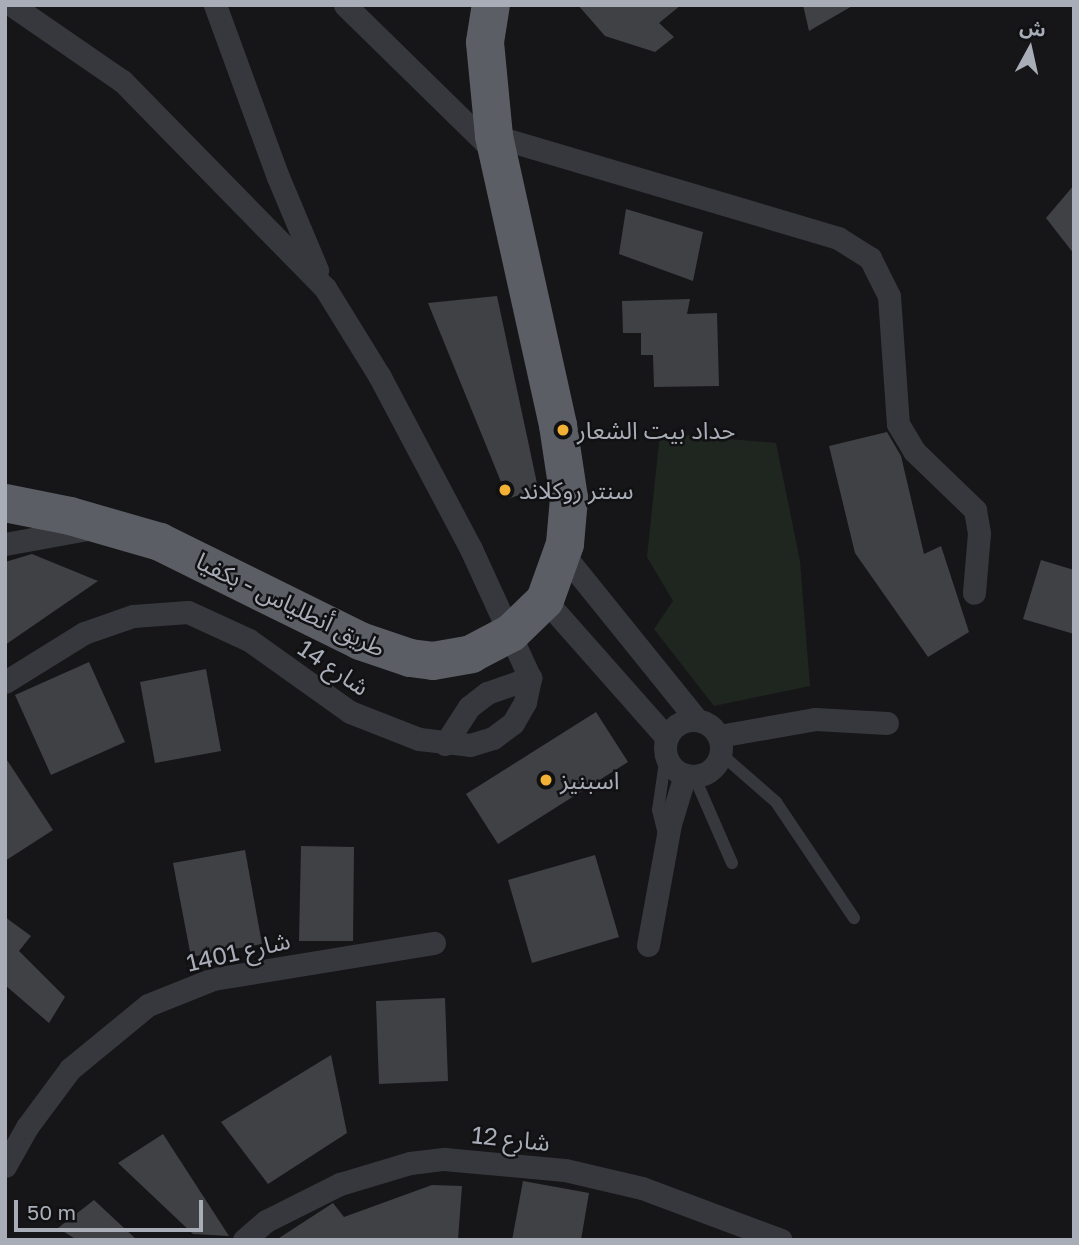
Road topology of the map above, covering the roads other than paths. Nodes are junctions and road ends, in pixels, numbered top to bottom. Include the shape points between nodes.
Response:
1 (12, 5) edge
2 (215, 5) edge
3 (345, 5) edge
4 (491, 5) edge
5 (496, 145) junction
6 (278, 177) junction
7 (248, 206) junction
8 (325, 288) junction
9 (5, 503) edge
10 (109, 525) junction
11 (5, 544) edge
12 (563, 554) junction
13 (974, 593) dead end
14 (545, 600) junction
15 (510, 633) junction
16 (471, 654) junction
17 (530, 678) junction
18 (5, 682) edge
19 (486, 693) junction
20 (697, 720) junction
21 (887, 723) dead end
22 (445, 744) junction
23 (720, 745) junction
24 (667, 747) junction
25 (689, 776) junction
26 (667, 841) junction
27 (732, 863) dead end
28 (854, 918) dead end
29 (434, 943) dead end
30 (648, 946) dead end
31 (5, 1166) edge
32 (244, 1240) edge
33 (781, 1240) edge

1 - 7 street via 122,81
2 - 6 street
3 - 5 street
4 - 5 highway, طريق أنطلياس - بكفيا via 485,43
5 - 12 highway, طريق أنطلياس - بكفيا via 566,470 569,518
5 - 13 street via 838,238 870,258 890,296 894,410 901,431 914,451 975,510 979,533
6 - 7 street via 269,197
6 - 8 street
7 - 8 street
8 - 15 street via 380,377 496,597
9 - 10 highway, طريق أنطلياس - بكفيا
10 - 11 street
10 - 16 highway, طريق أنطلياس - بكفيا via 204,561 385,651 433,661
12 - 14 highway, طريق أنطلياس - بكفيا
12 - 20 street
14 - 15 highway, طريق أنطلياس - بكفيا
14 - 24 street
15 - 16 highway, طريق أنطلياس - بكفيا
15 - 17 street
16 - 19 street
17 - 19 street
17 - 22 street, شارع 14 via 525,702 513,723 493,738 470,745
18 - 22 street, شارع 14 via 84,633 133,616 188,612 249,640 350,712 384,728
19 - 22 street via 462,716
20 - 23 street
20 - 24 street via 676,726
21 - 23 street via 806,720
23 - 25 street via 711,770
23 - 28 lane via 776,802
24 - 25 street
24 - 26 lane via 659,810
25 - 26 street
25 - 27 lane
26 - 30 street
29 - 31 street, شارع 1401 via 213,979 148,1005 70,1069
32 - 33 street, شارع 12 via 266,1221 340,1184 410,1163 444,1159 565,1170 642,1188

